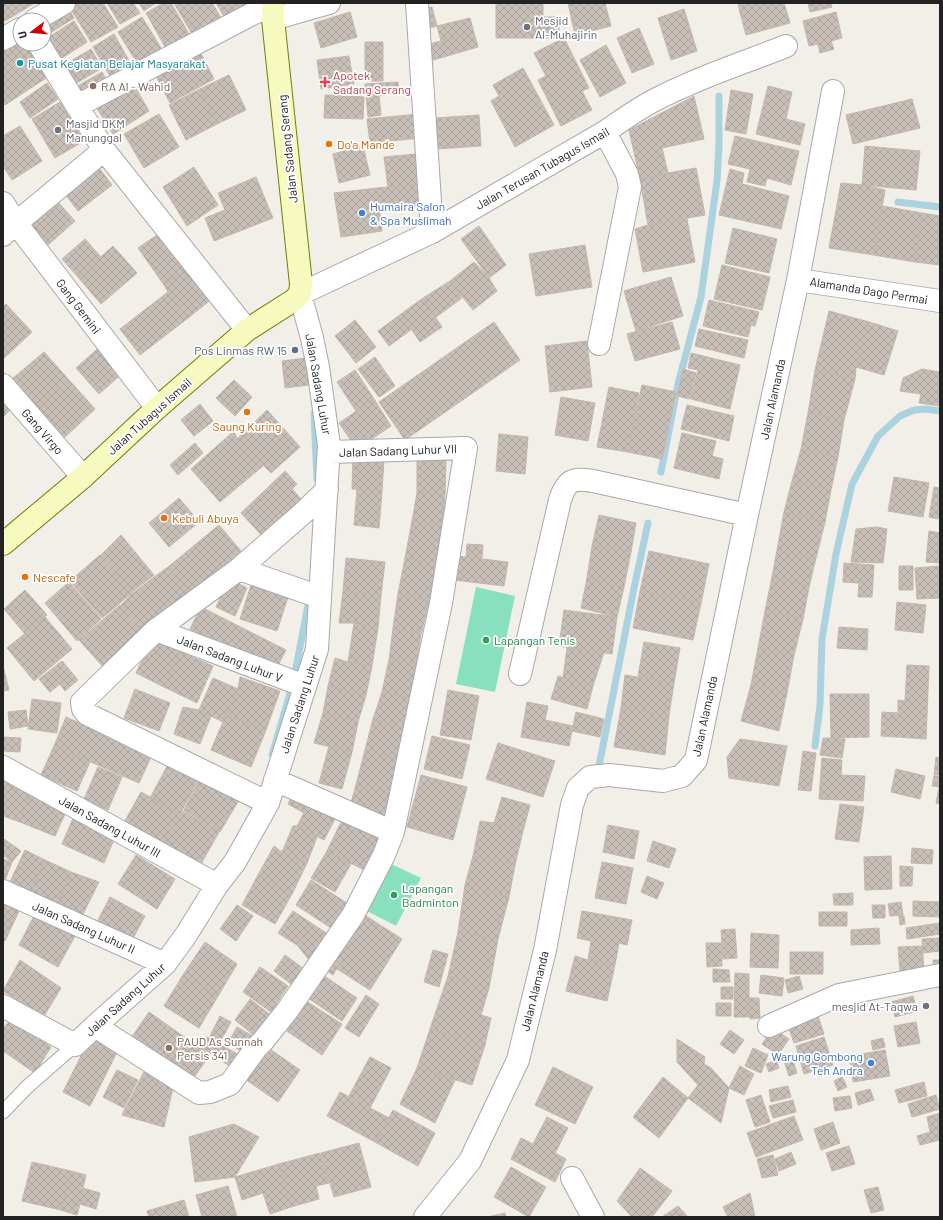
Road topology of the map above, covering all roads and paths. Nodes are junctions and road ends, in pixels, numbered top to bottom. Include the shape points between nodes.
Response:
1 (64, 3) edge
2 (329, 3) edge
3 (417, 3) edge
4 (273, 8) edge
5 (49, 12) edge
6 (12, 33) edge
7 (3, 39) edge
8 (786, 46) dead end
9 (44, 52) edge
10 (833, 91) dead end
11 (77, 106) junction
12 (604, 132) junction
13 (104, 150) junction
14 (3, 203) edge
15 (9, 229) edge
16 (432, 232) junction
17 (798, 280) junction
18 (300, 294) junction
19 (940, 301) edge
20 (247, 330) junction
21 (599, 344) dead end
22 (3, 385) edge
23 (157, 408) junction
24 (329, 452) junction
25 (83, 477) junction
26 (327, 490) junction
27 (747, 516) junction
28 (3, 544) edge
29 (239, 569) junction
30 (320, 597) junction
31 (156, 630) junction
32 (520, 674) dead end
33 (305, 686) junction
34 (3, 767) edge
35 (275, 780) junction
36 (268, 804) junction
37 (393, 832) junction
38 (218, 885) junction
39 (3, 891) edge
40 (166, 964) junction
41 (940, 975) edge
42 (3, 1006) edge
43 (95, 1026) junction
44 (769, 1026) dead end
45 (76, 1045) junction
46 (3, 1112) edge
47 (572, 1178) dead end
48 (425, 1217) edge
49 (593, 1217) edge

1 - 5 street
2 - 4 street
3 - 16 street
4 - 11 street
4 - 18 main road, Jalan Sadang Serang via 302,284
6 - 7 street
8 - 12 street, Jalan Terusan Tubagus Ismail via 663,96
9 - 11 street
10 - 17 street, Jalan Alamanda
11 - 13 street
12 - 16 street, Jalan Terusan Tubagus Ismail
12 - 21 street via 628,174 630,187
13 - 15 street
13 - 20 street
14 - 15 street, Gang Gemini
15 - 23 street, Gang Gemini
16 - 18 street, Jalan Terusan Tubagus Ismail
17 - 19 street, Alamanda Dago Permai
17 - 27 street, Jalan Alamanda
18 - 20 main road, Jalan Tubagus Ismail
18 - 24 street, Jalan Sadang Luhur via 318,367
20 - 23 main road, Jalan Tubagus Ismail
22 - 25 street, Gang Virgo
23 - 25 main road, Jalan Tubagus Ismail
24 - 26 street, Jalan Sadang Luhur
24 - 37 street, Jalan Sadang Luhur VII via 466,448 441,603
25 - 28 main road, Jalan Tubagus Ismail
26 - 29 street
26 - 30 street, Jalan Sadang Luhur
27 - 32 street via 593,481 570,482 564,488 560,500
27 - 48 street, Jalan Alamanda via 696,760 682,776 663,781 609,774 590,777 578,788 572,805 545,950 518,1060 470,1161
29 - 30 street
29 - 31 street
30 - 33 street, Jalan Sadang Luhur via 317,649
31 - 33 street, Jalan Sadang Luhur V
31 - 36 street via 82,702 83,709 87,714
33 - 35 street, Jalan Sadang Luhur
34 - 38 street, Jalan Sadang Luhur III
35 - 36 street, Jalan Sadang Luhur
35 - 37 street
36 - 38 street, Jalan Sadang Luhur via 235,862
37 - 43 street via 353,916 287,1011 230,1084 210,1092 199,1093
38 - 40 street, Jalan Sadang Luhur
39 - 40 street, Jalan Sadang Luhur II
40 - 43 street, Jalan Sadang Luhur
41 - 44 street via 839,995
42 - 45 street
43 - 45 street, Jalan Sadang Luhur
45 - 46 lane
47 - 49 street

